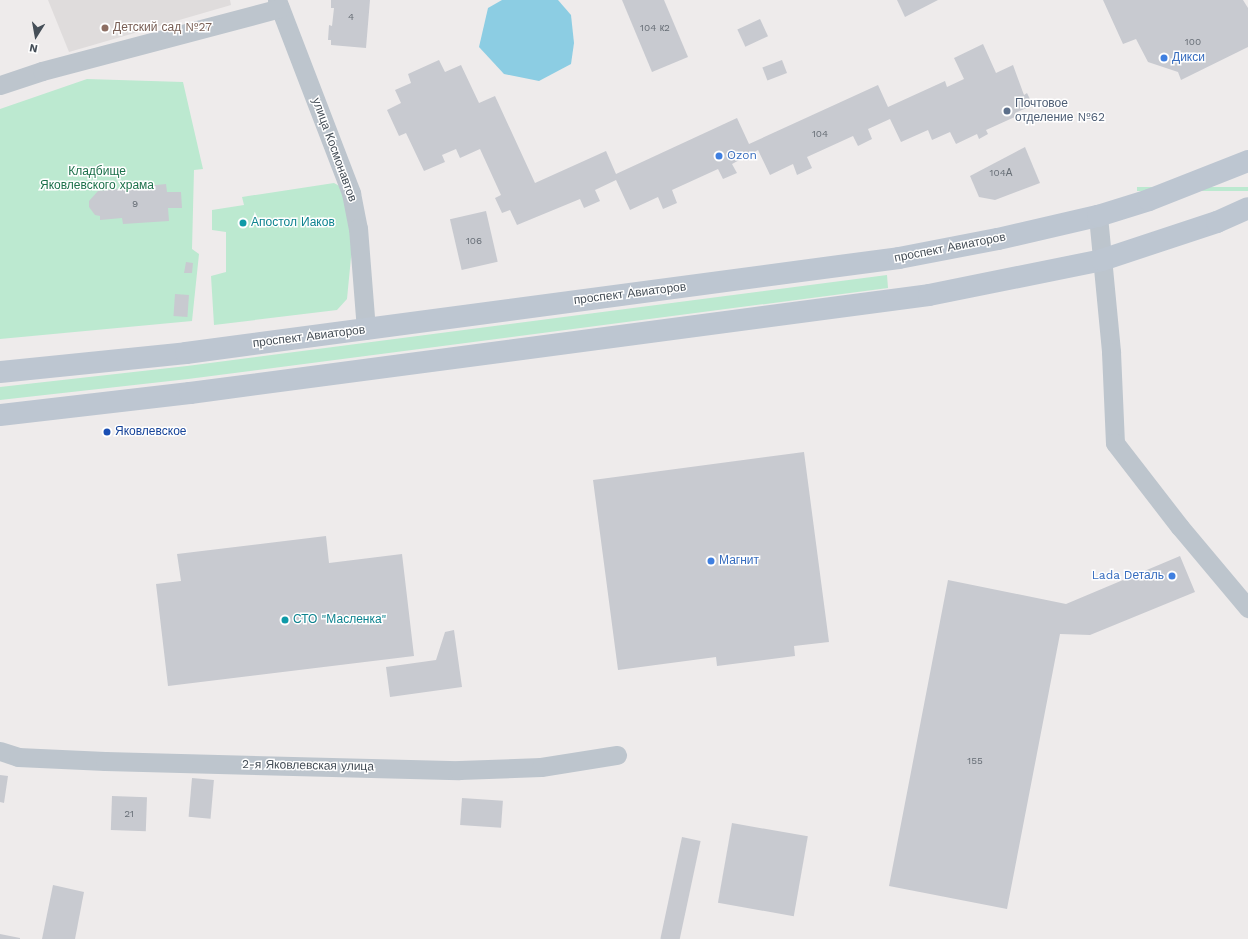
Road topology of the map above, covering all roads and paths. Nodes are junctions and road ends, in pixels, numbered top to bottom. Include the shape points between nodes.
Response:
1 (278, 4) edge
2 (0, 85) edge
3 (1248, 161) edge
4 (1248, 208) edge
5 (1098, 216) junction
6 (1102, 260) junction
7 (366, 330) junction
8 (0, 372) edge
9 (0, 415) edge
10 (1248, 608) edge
11 (0, 752) edge
12 (617, 755) dead end

1 - 2 street
1 - 7 street, улица Космонавтов via 351,193 358,228
3 - 5 main road, проспект Авиаторов via 1149,200
4 - 6 main road via 1183,234
5 - 6 street
5 - 7 main road, проспект Авиаторов via 899,258
6 - 9 main road via 862,306 190,393
6 - 10 street via 1111,352 1115,443 1180,528
7 - 8 main road, проспект Авиаторов via 186,353
11 - 12 street, 2-я Яковлевская улица via 18,757 98,761 459,770 541,767

